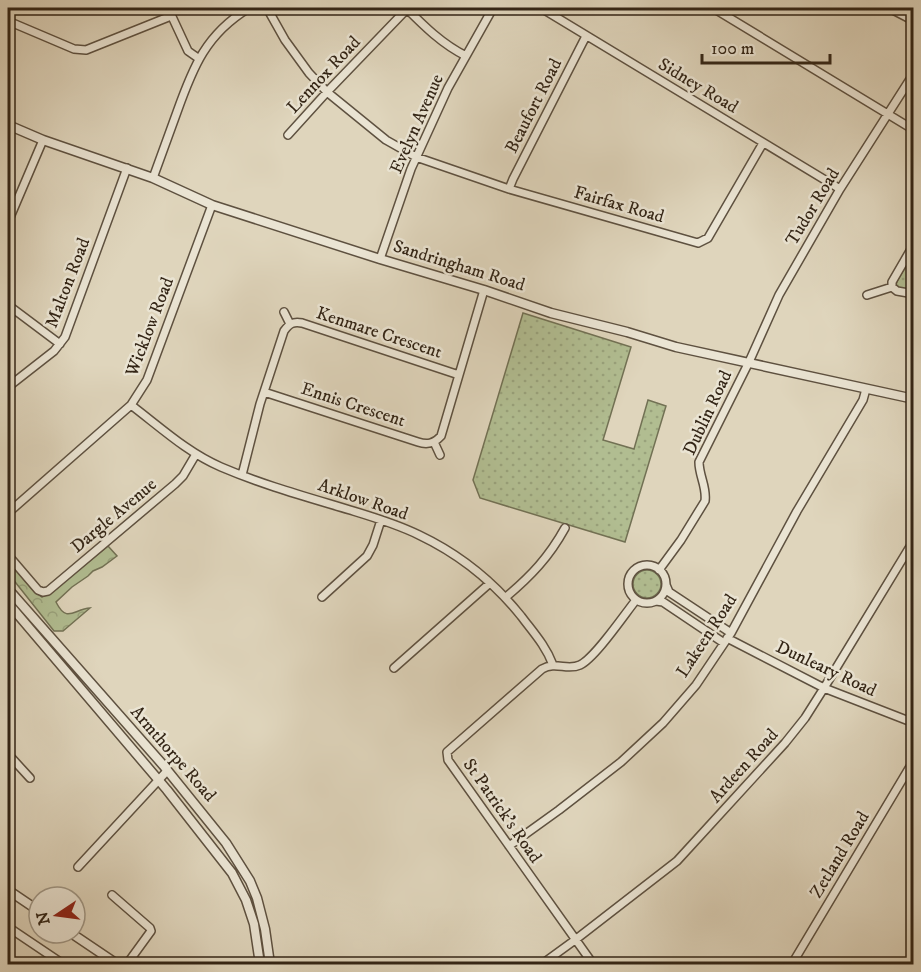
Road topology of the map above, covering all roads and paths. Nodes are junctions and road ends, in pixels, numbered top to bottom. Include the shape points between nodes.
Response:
1 (168, 8) edge
2 (249, 8) edge
3 (267, 8) edge
4 (406, 8) edge
5 (493, 8) edge
6 (541, 8) edge
7 (713, 8) edge
8 (889, 8) edge
9 (171, 16) junction
10 (8, 21) edge
11 (914, 21) edge
12 (586, 36) junction
13 (466, 56) junction
14 (198, 58) junction
15 (914, 74) edge
16 (327, 92) junction
17 (888, 115) junction
18 (8, 125) edge
19 (914, 130) edge
20 (288, 135) dead end
21 (43, 140) junction
22 (763, 143) junction
23 (416, 157) junction
24 (128, 168) junction
25 (153, 178) junction
26 (509, 189) junction
27 (840, 189) junction
28 (212, 205) junction
29 (8, 222) edge
30 (914, 244) edge
31 (380, 259) junction
32 (891, 287) junction
33 (484, 290) junction
34 (914, 294) edge
35 (867, 295) dead end
36 (8, 305) edge
37 (284, 312) dead end
38 (290, 324) junction
39 (60, 344) junction
40 (749, 362) junction
41 (459, 375) junction
42 (8, 387) edge
43 (866, 389) junction
44 (264, 392) junction
45 (914, 399) edge
46 (131, 405) junction
47 (434, 442) junction
48 (196, 454) junction
49 (440, 455) dead end
50 (242, 475) junction
51 (8, 513) edge
52 (381, 520) junction
53 (565, 528) dead end
54 (914, 540) edge
55 (8, 555) edge
56 (659, 570) junction
57 (490, 583) junction
58 (666, 585) junction
59 (8, 589) edge
60 (322, 597) dead end
61 (506, 597) junction
62 (636, 600) junction
63 (656, 601) junction
64 (8, 603) edge
65 (728, 638) junction
66 (553, 665) junction
67 (394, 668) dead end
68 (824, 688) junction
69 (914, 723) edge
70 (8, 754) edge
71 (914, 760) edge
72 (167, 771) junction
73 (30, 778) dead end
74 (159, 780) junction
75 (509, 846) junction
76 (78, 867) dead end
77 (8, 890) edge
78 (112, 895) dead end
79 (27, 903) edge
80 (8, 927) edge
81 (575, 940) junction
82 (87, 944) edge
83 (63, 964) edge
84 (117, 964) edge
85 (127, 964) edge
86 (260, 964) edge
87 (270, 964) edge
88 (542, 964) edge
89 (593, 964) edge
90 (792, 964) edge

1 - 9 street
2 - 14 street via 217,34
3 - 16 street, Fairfax Road via 285,40
4 - 13 street via 435,36
4 - 16 street, Lennox Road
5 - 13 street, Evelyn Avenue
6 - 12 street, Sidney Road
7 - 17 street
8 - 11 street
9 - 10 street via 86,50 74,49
9 - 14 street via 188,51
12 - 22 street, Sidney Road
12 - 26 street, Beaufort Road
13 - 23 street, Evelyn Avenue
14 - 25 street
15 - 17 street, Tudor Road
16 - 20 street, Lennox Road
16 - 23 street, Fairfax Road via 386,140
17 - 19 street
17 - 27 street, Tudor Road
18 - 21 street, Sandringham Road
21 - 24 street, Sandringham Road
21 - 29 street
22 - 26 street, Fairfax Road via 708,238 698,243
22 - 27 street, Sidney Road
23 - 26 street, Fairfax Road
23 - 31 street, Evelyn Avenue
24 - 25 street, Sandringham Road
24 - 39 street, Malton Road
25 - 28 street, Sandringham Road
27 - 40 street, Tudor Road via 779,295
28 - 31 street, Sandringham Road
28 - 46 street, Wicklow Road via 147,380
30 - 32 street
31 - 33 street, Sandringham Road
32 - 34 street
32 - 35 street
33 - 40 street, Sandringham Road via 567,318
33 - 41 street
36 - 39 street
37 - 38 street, Kenmare Crescent
38 - 41 street, Kenmare Crescent via 302,323
38 - 44 street, Kenmare Crescent
39 - 42 street, Malton Road
40 - 43 street, Sandringham Road
40 - 56 street, Dublin Road via 699,462 705,501
41 - 47 street via 441,436
43 - 45 street, Sandringham Road
43 - 65 street, Lakeen Road via 864,400 796,511
44 - 47 street, Ennis Crescent via 418,442
44 - 50 street, Kenmare Crescent
46 - 48 street, Arklow Road
46 - 51 street, Wicklow Road
47 - 49 street
48 - 50 street, Arklow Road
48 - 55 street, Dargle Avenue via 175,484 48,591 38,590
50 - 52 street, Arklow Road
52 - 57 street, Arklow Road via 418,534 457,556
52 - 60 street via 367,556
53 - 61 street via 554,548
54 - 68 street, Ardeen Road
56 - 58 street
56 - 62 street via 642,567 631,575 628,586
57 - 61 street, Arklow Road
57 - 67 street
58 - 63 street
58 - 65 street, Dunleary Road via 669,592
59 - 72 street, Armthorpe Road
61 - 66 street, Arklow Road via 542,643
62 - 63 street
62 - 66 street via 586,661 576,666
63 - 65 street, Dunleary Road
64 - 74 street, Armthorpe Road
65 - 68 street, Dunleary Road
65 - 75 street, Lakeen Road via 696,684 637,748 598,782
66 - 75 street, St Patrick's Road via 542,669 447,752 448,760
68 - 69 street, Dunleary Road
68 - 81 street, Ardeen Road via 785,743 677,861
70 - 73 street
71 - 90 street, Zetland Road
72 - 74 street
72 - 87 street, Armthorpe Road via 226,843 250,881 262,913
74 - 76 street
74 - 86 street, Armthorpe Road via 232,873 254,924
75 - 81 street, St Patrick's Road
77 - 79 street
78 - 85 street via 151,931
80 - 83 street
81 - 88 street, Ardeen Road
81 - 89 street, St Patrick's Road
82 - 84 street

